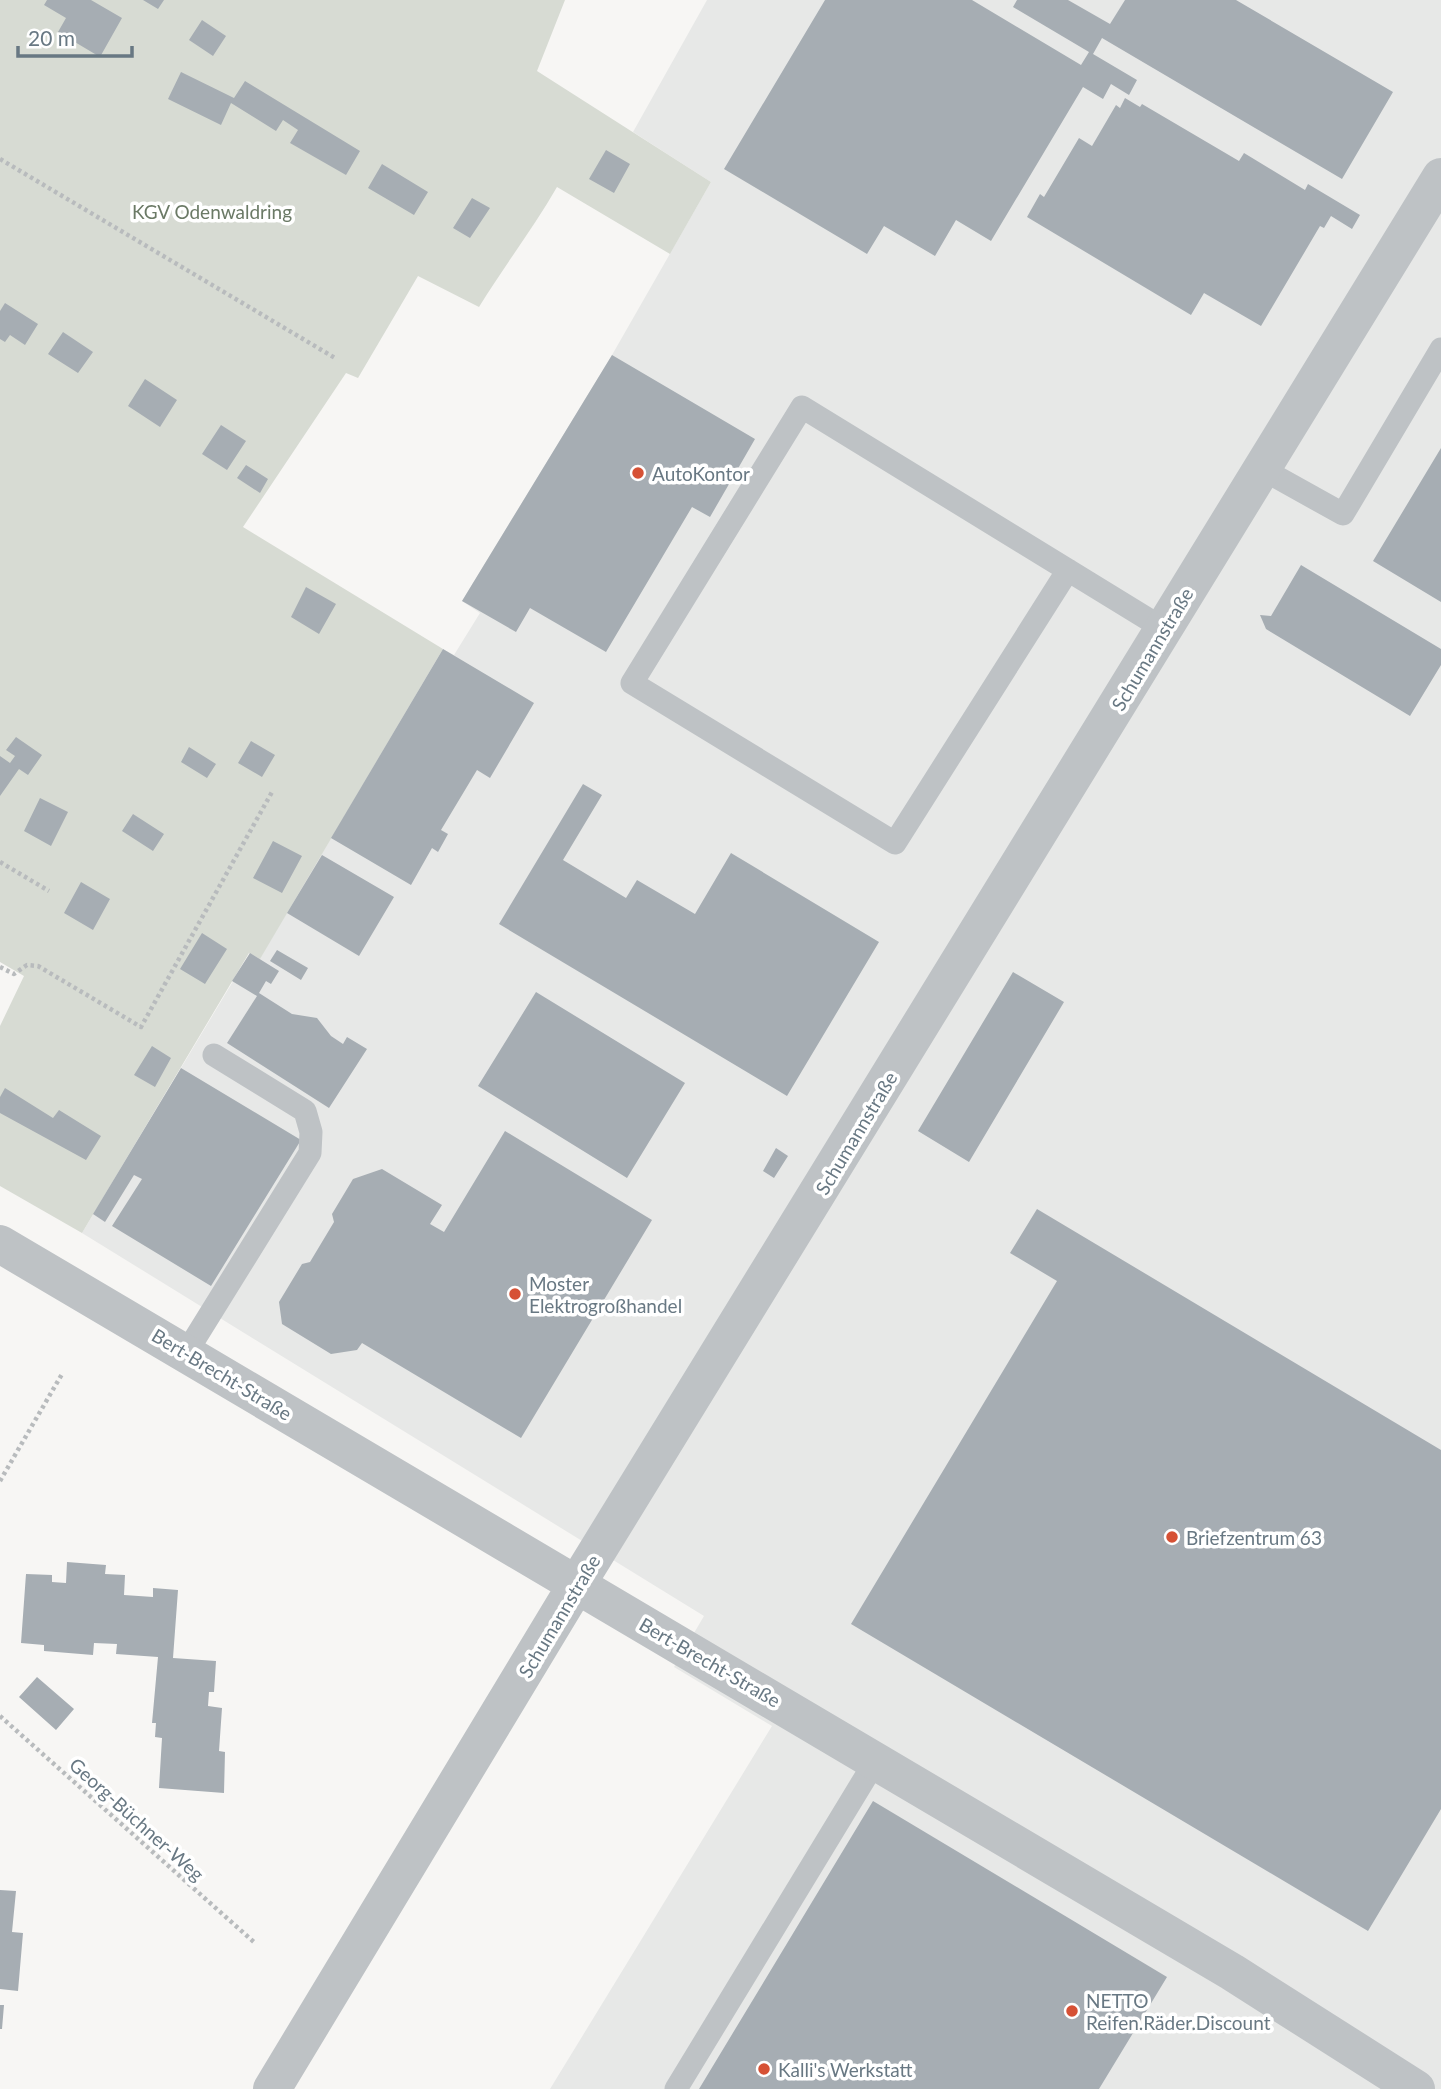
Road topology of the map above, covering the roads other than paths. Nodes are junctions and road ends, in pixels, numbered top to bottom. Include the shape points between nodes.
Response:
1 (1441, 177) edge
2 (1441, 349) edge
3 (1262, 469) junction
4 (1068, 570) junction
5 (1164, 629) junction
6 (214, 1055) dead end
7 (0, 1244) edge
8 (186, 1353) junction
9 (577, 1584) junction
10 (876, 1760) junction
11 (272, 2089) edge
12 (677, 2089) edge
13 (1416, 2089) edge

1 - 3 street, Schumannstraße
2 - 3 lane via 1343,514
3 - 5 street, Schumannstraße
4 - 4 lane via 895,843 632,683 802,407
4 - 5 lane
5 - 9 street, Schumannstraße
6 - 8 lane via 305,1111 312,1132 310,1153
7 - 8 street, Bert-Brecht-Straße
8 - 9 street, Bert-Brecht-Straße
9 - 10 street, Bert-Brecht-Straße
9 - 11 street, Schumannstraße
10 - 12 lane
10 - 13 street, Bert-Brecht-Straße via 1232,1972

